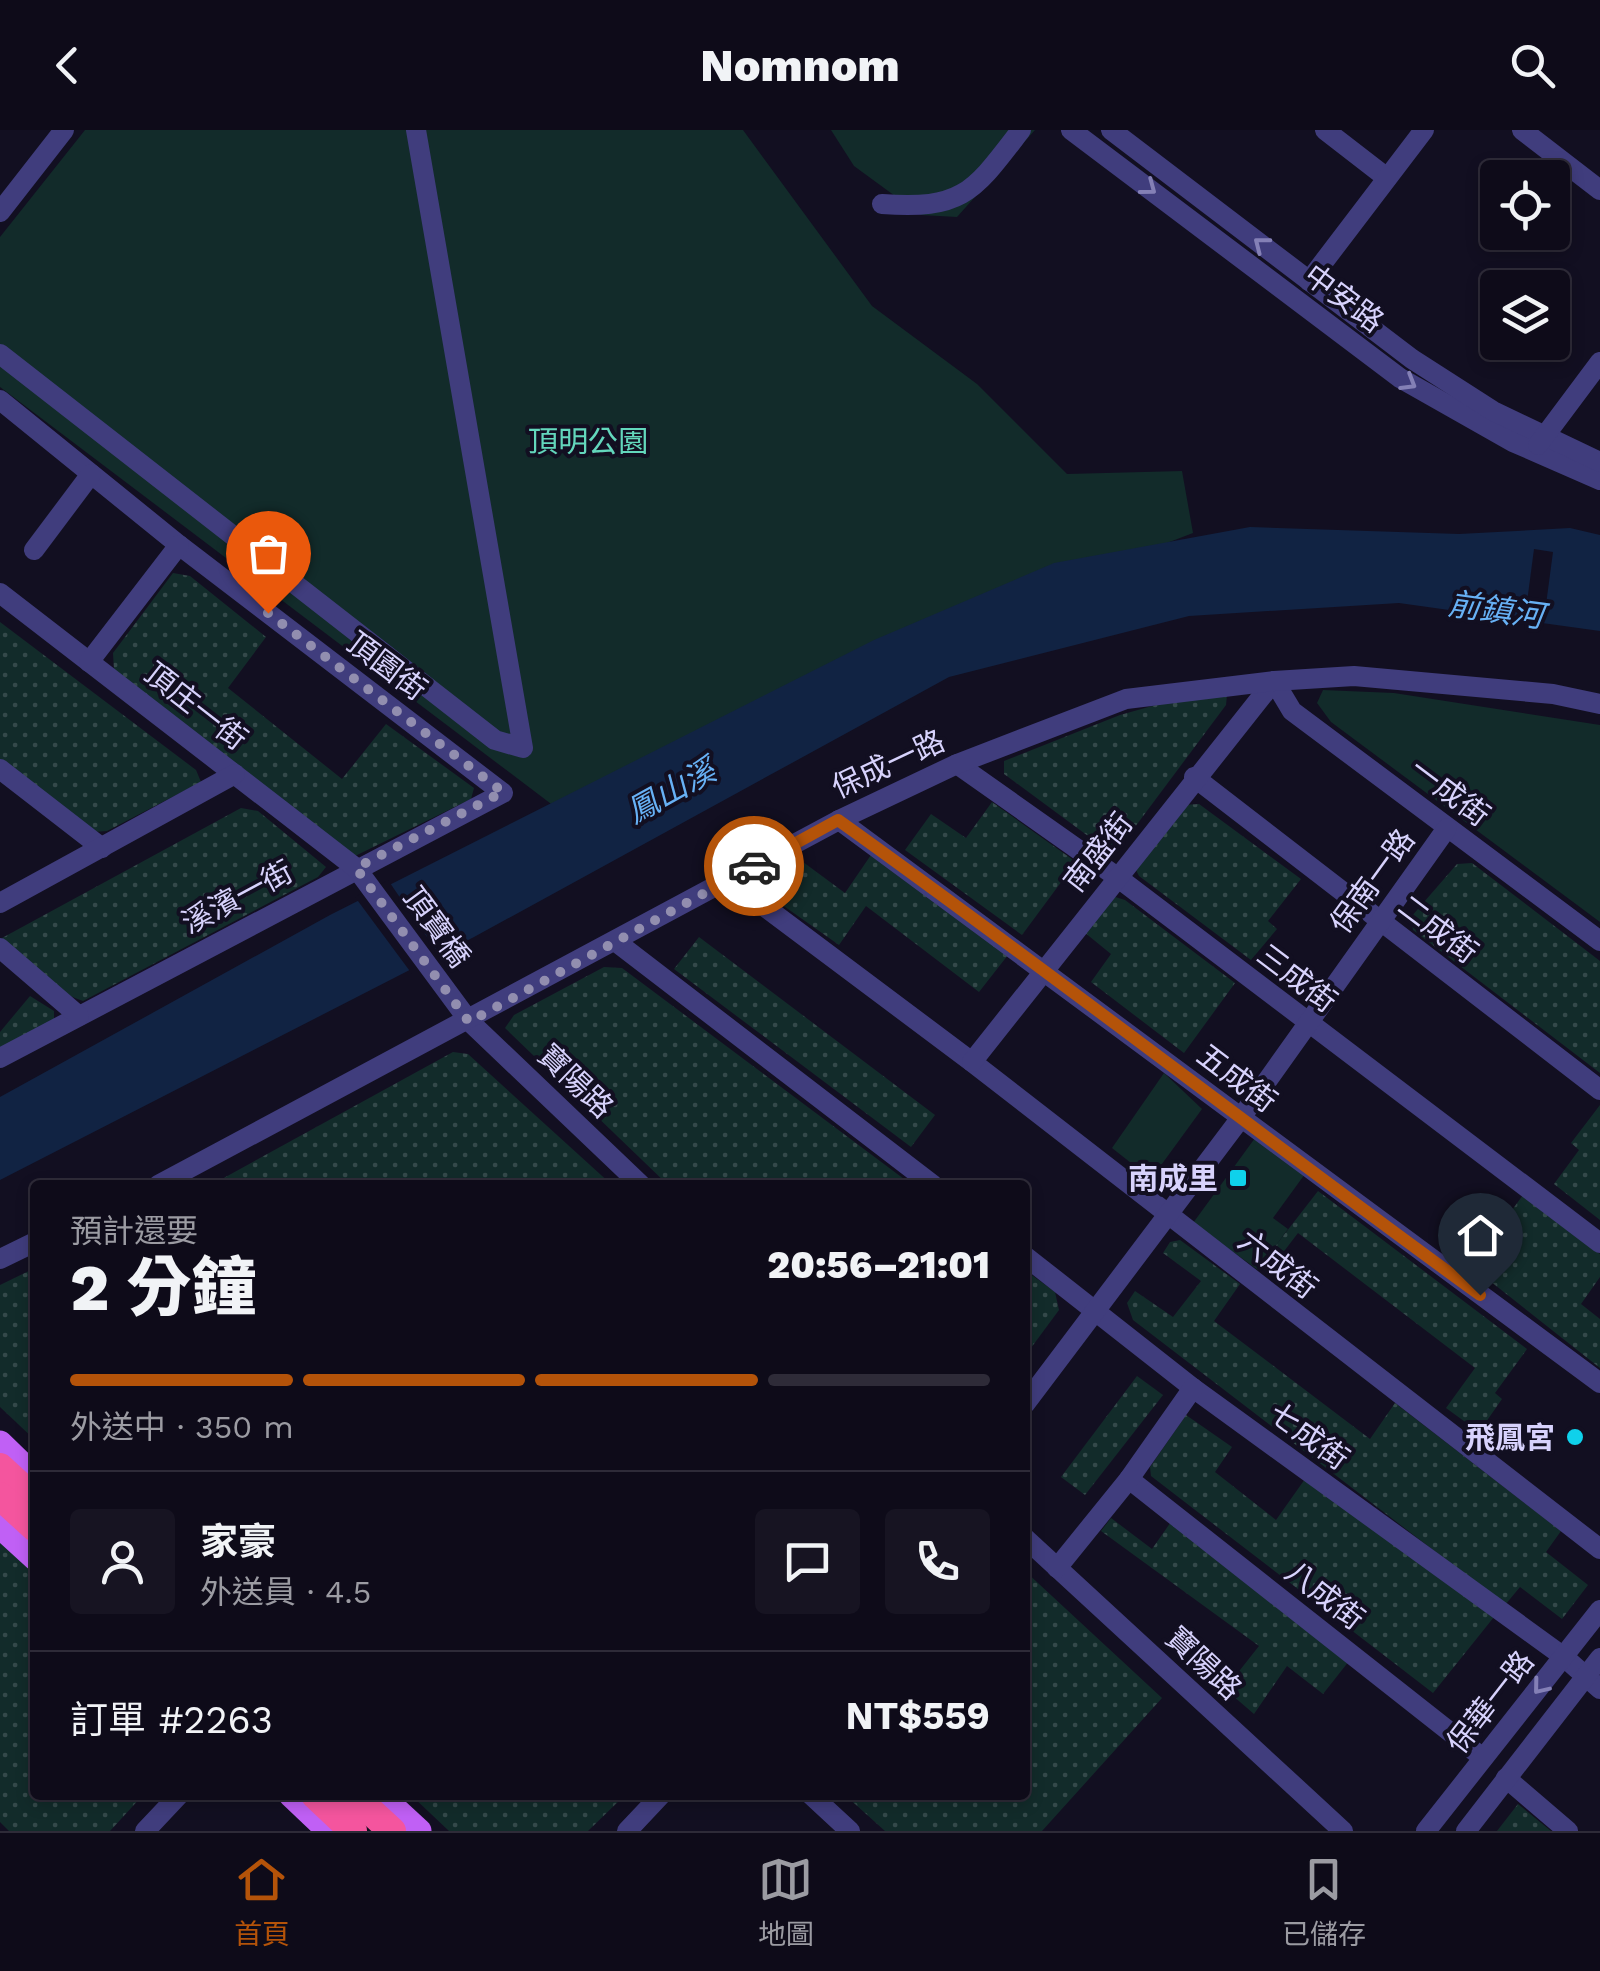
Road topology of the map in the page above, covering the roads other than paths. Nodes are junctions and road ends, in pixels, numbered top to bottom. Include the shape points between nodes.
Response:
1 (64, 130) edge
2 (416, 130) edge
3 (1021, 130) edge
4 (1071, 130) edge
5 (1110, 130) edge
6 (1324, 130) edge
7 (1424, 130) edge
8 (1522, 130) edge
9 (1387, 178) junction
10 (1600, 190) edge
11 (882, 204) dead end
12 (0, 212) edge
13 (1309, 282) junction
14 (0, 354) edge
15 (1600, 362) edge
16 (0, 400) edge
17 (1539, 443) junction
18 (1600, 462) edge
19 (91, 474) junction
20 (1600, 480) edge
21 (179, 545) junction
22 (34, 550) dead end
23 (0, 593) edge
24 (89, 662) junction
25 (1274, 680) junction
26 (1600, 704) edge
27 (957, 764) junction
28 (0, 769) edge
29 (235, 774) junction
30 (1194, 777) junction
31 (503, 792) joint
32 (838, 820) junction
33 (1446, 828) junction
34 (102, 848) junction
35 (356, 868) junction
36 (1117, 877) junction
37 (729, 880) junction
38 (0, 903) edge
39 (1379, 922) junction
40 (615, 941) junction
41 (1600, 941) edge
42 (0, 948) edge
43 (1046, 969) junction
44 (79, 1016) junction
45 (469, 1022) junction
46 (1307, 1024) junction
47 (0, 1058) edge
48 (972, 1062) junction
49 (1600, 1090) edge
50 (1240, 1119) junction
51 (169, 1180) edge
52 (636, 1180) edge
53 (926, 1180) edge
54 (1167, 1216) junction
55 (1600, 1242) edge
56 (30, 1244) edge
57 (0, 1259) edge
58 (1030, 1260) edge
59 (1095, 1310) junction
60 (1600, 1383) edge
61 (1193, 1388) junction
62 (1030, 1397) edge
63 (0, 1443) edge
64 (0, 1467) edge
65 (30, 1472) edge
66 (1129, 1479) junction
67 (30, 1495) edge
68 (0, 1496) edge
69 (30, 1523) edge
70 (0, 1526) edge
71 (1030, 1543) edge
72 (1600, 1549) edge
73 (30, 1553) edge
74 (1058, 1568) junction
75 (1600, 1610) edge
76 (1564, 1657) junction
77 (1600, 1658) edge
78 (1593, 1682) edge
79 (1484, 1758) junction
80 (1506, 1778) junction
81 (174, 1800) edge
82 (297, 1800) edge
83 (320, 1800) edge
84 (358, 1800) edge
85 (385, 1800) edge
86 (656, 1800) edge
87 (816, 1800) edge
88 (145, 1831) edge
89 (329, 1831) edge
90 (353, 1831) edge
91 (392, 1831) edge
92 (419, 1831) edge
93 (627, 1831) edge
94 (850, 1831) edge
95 (1343, 1831) edge
96 (1426, 1831) edge
97 (1466, 1831) edge
98 (1568, 1831) edge

1 - 12 street
2 - 14 street via 523,748 495,740
3 - 11 street via 974,189 948,202
4 -> 17 street, 中安路 via 1400,378
13 -> 5 street, 中安路
6 - 9 street
7 - 9 street
8 - 10 street
9 - 13 street
13 - 17 street, 中安路
15 - 17 street
16 - 19 street, 頂園街
17 - 18 street, 中安路
17 - 20 street, 中安路
19 - 21 street, 頂園街
19 - 22 street
21 - 24 street
21 - 31 street, 頂園街
23 - 24 street, 頂庄一街
24 - 29 street, 頂庄一街
25 - 26 street, 保成一路 via 1354,676
25 - 27 street, 保成一路 via 1126,700
25 - 30 street, 南盛街
25 - 33 street, 一成街 via 1292,711
27 - 32 street, 保成一路
27 - 36 street, 三成街
28 - 34 street
29 - 34 street
29 - 35 street, 頂庄一街
30 - 36 street, 南盛街
30 - 39 street, 二成街
31 - 35 street, 溪濱一街
32 - 37 street, 保成一路
32 - 43 street, 五成街
33 - 39 street, 保南一路
33 - 41 street, 一成街
34 - 38 street
35 - 44 street, 溪濱一街
35 - 45 street, 頂寶橋
36 - 43 street, 南盛街
36 - 46 street, 三成街
37 - 40 street, 保成一路
37 - 48 street, 六成街
39 - 46 street, 保南一路
39 - 49 street, 二成街
40 - 45 street, 保成一路
40 - 53 street
42 - 44 street
43 - 48 street, 南盛街
43 - 50 street, 五成街
44 - 47 street, 溪濱一街
45 - 51 street, 保成一路
45 - 52 street, 寶陽路
46 - 50 street, 保南一路
46 - 55 street, 三成街
48 - 54 street, 六成街
50 - 54 street, 保南一路
50 - 60 street, 五成街
54 - 59 street, 保南一路
54 - 72 street, 六成街
56 - 57 street
58 - 59 street, 七成街
59 - 61 street, 七成街
59 - 62 street, 保南一路
61 - 66 street
61 - 76 street, 七成街
63 - 65 main road
64 - 67 highway
66 - 74 street
66 - 79 street, 八成街
68 - 69 highway
70 - 73 main road
71 - 74 street, 寶陽路
74 - 95 street, 寶陽路
75 - 76 street, 保華一路
76 - 78 street, 七成街
76 -> 79 street, 保華一路
77 - 78 street, 保華一路
78 - 80 street, 保華一路
79 - 96 street, 保華一路
80 - 97 street, 保華一路
80 - 98 street
81 - 88 street
82 - 89 main road
83 - 90 highway
84 - 91 highway
85 - 92 main road
86 - 93 street
87 - 94 street

